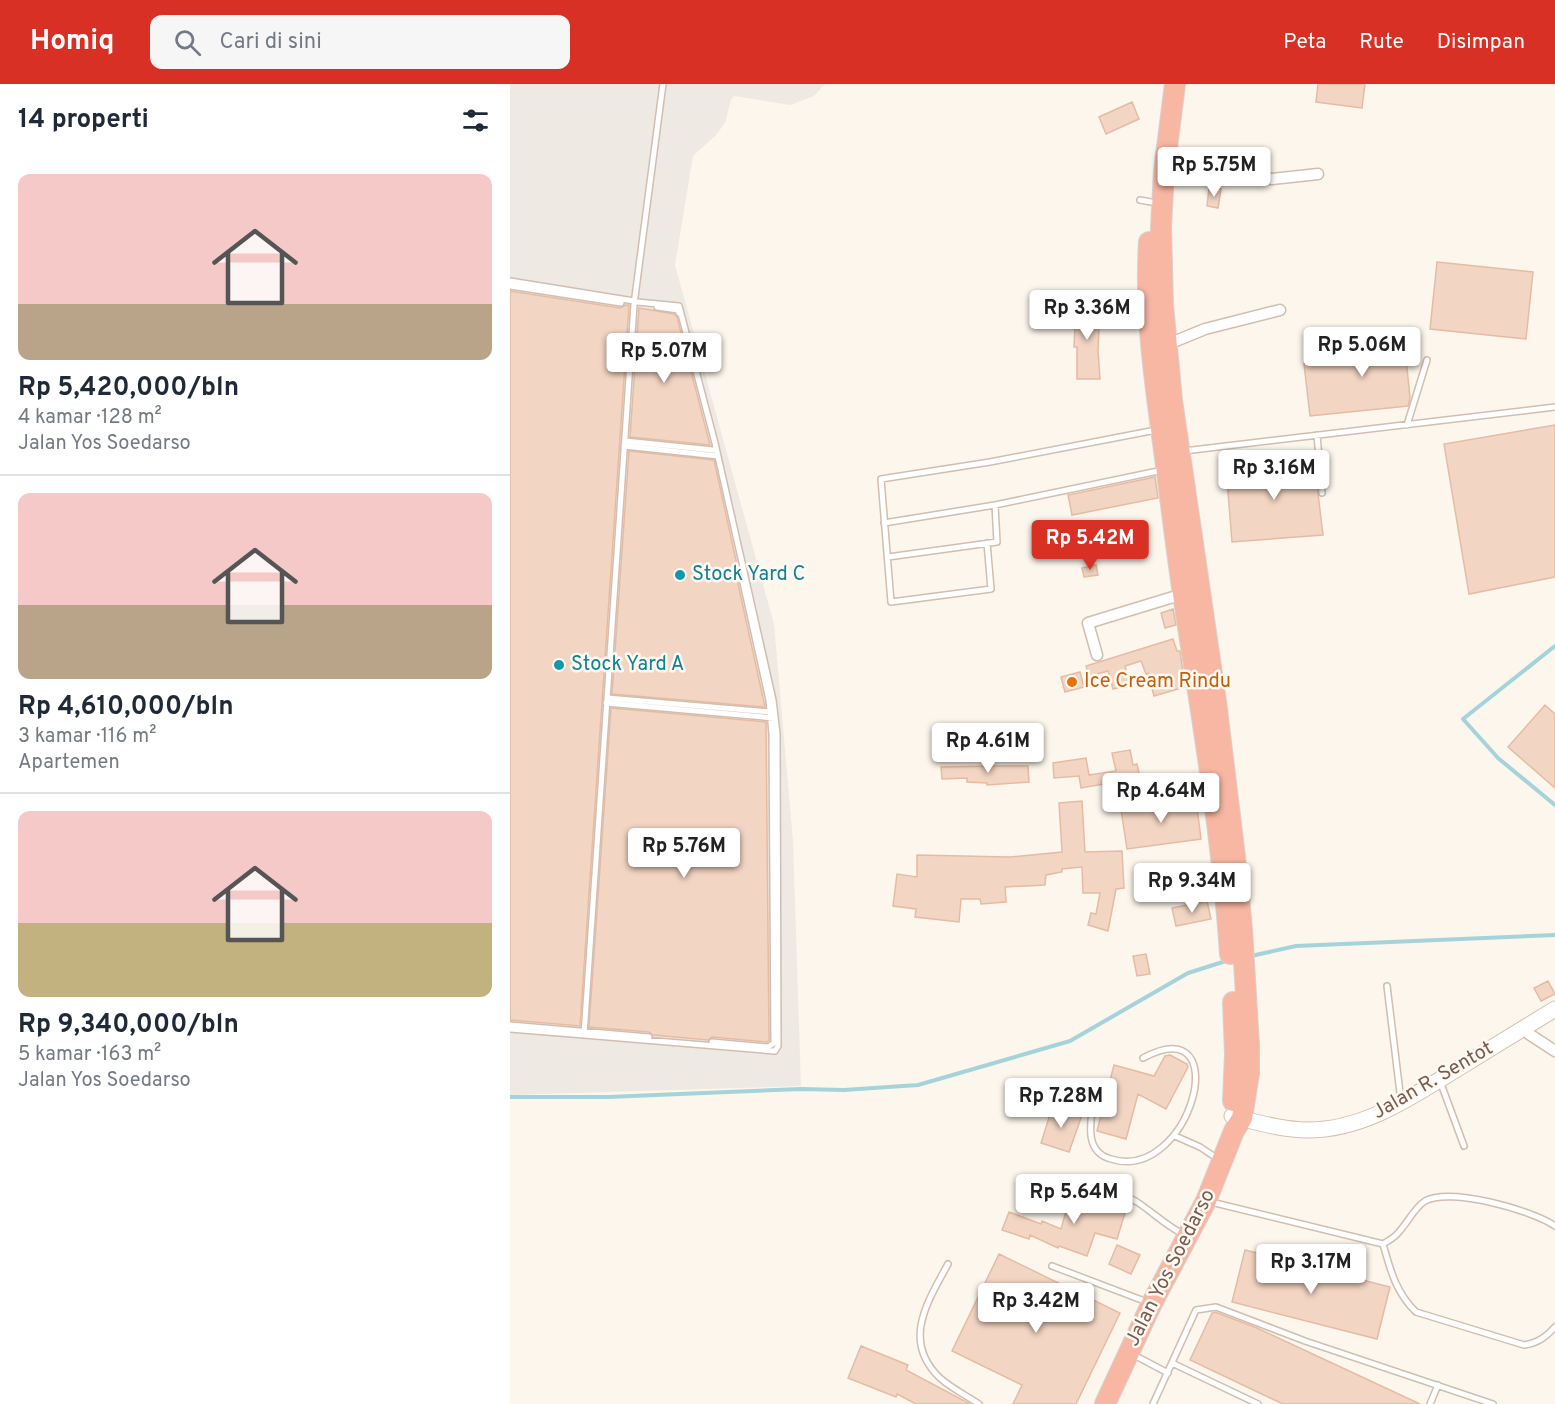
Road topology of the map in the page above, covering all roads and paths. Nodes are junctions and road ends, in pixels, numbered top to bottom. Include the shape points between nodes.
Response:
1 (664, 84) edge
2 (1162, 84) edge
3 (1175, 84) edge
4 (1165, 119) junction
5 (1164, 171) junction
6 (1318, 174) dead end
7 (510, 281) edge
8 (510, 286) edge
9 (635, 303) junction
10 (1280, 310) dead end
11 (1166, 345) junction
12 (1427, 360) dead end
13 (1555, 407) edge
14 (1407, 425) junction
15 (1168, 427) junction
16 (1317, 435) junction
17 (626, 444) junction
18 (715, 454) junction
19 (1176, 463) junction
20 (1322, 493) dead end
21 (995, 505) junction
22 (884, 523) junction
23 (987, 543) junction
24 (888, 557) junction
25 (1191, 591) junction
26 (1097, 655) dead end
27 (608, 700) junction
28 (1208, 702) junction
29 (772, 716) junction
30 (1235, 929) junction
31 (1387, 986) dead end
32 (1555, 1009) edge
33 (510, 1027) edge
34 (1525, 1027) junction
35 (586, 1033) junction
36 (1555, 1051) edge
37 (1143, 1058) dead end
38 (1439, 1080) junction
39 (1401, 1103) junction
40 (1093, 1104) dead end
41 (1236, 1122) junction
42 (1174, 1136) junction
43 (1464, 1146) dead end
44 (1222, 1162) junction
45 (1061, 1181) dead end
46 (1206, 1201) junction
47 (1555, 1226) edge
48 (1188, 1236) junction
49 (1383, 1244) junction
50 (948, 1264) dead end
51 (1052, 1266) dead end
52 (1152, 1303) junction
53 (1555, 1327) edge
54 (1129, 1352) junction
55 (1172, 1363) junction
56 (1168, 1373) junction
57 (1438, 1385) junction
58 (979, 1404) edge
59 (1105, 1404) edge
60 (1153, 1404) edge
61 (1258, 1404) edge
62 (1430, 1404) edge
63 (1493, 1404) edge

1 - 9 lane
2 - 4 highway, Jalan Yos Soedarso
3 - 4 highway, Jalan Yos Soedarso
4 - 5 highway, Jalan Yos Soedarso
4 - 15 highway, Jalan Yos Soedarso via 1146,201 1151,348
5 - 6 street via 1272,179
5 - 11 highway, Jalan Yos Soedarso via 1161,267
7 - 9 lane
8 - 9 lane
9 - 17 lane
9 - 18 lane via 679,306
10 - 11 street via 1204,329
11 - 15 highway, Jalan Yos Soedarso
12 - 14 lane
13 - 14 lane
14 - 16 lane
15 - 19 highway, Jalan Yos Soedarso
15 - 22 lane via 881,479
16 - 19 lane
16 - 20 lane
17 - 18 lane
17 - 27 lane
18 - 29 lane via 773,700
19 - 21 lane
19 - 25 highway, Jalan Yos Soedarso
21 - 22 lane
21 - 23 lane via 997,542
22 - 24 lane
23 - 24 lane
23 - 24 lane via 991,589 891,602
25 - 26 street via 1088,623
25 - 28 highway, Jalan Yos Soedarso
27 - 29 lane
27 - 35 lane
28 - 30 highway, Jalan Yos Soedarso via 1235,856
28 - 30 highway, Jalan Yos Soedarso via 1206,786
29 - 35 lane via 774,1043 768,1047
30 - 41 highway, Jalan Yos Soedarso via 1239,995 1249,1045 1249,1073
31 - 39 lane
32 - 34 street, Jalan R. Sentot
33 - 35 lane
34 - 36 street
34 - 38 street, Jalan R. Sentot
37 - 42 lane via 1169,1048 1185,1053 1194,1064 1194,1095
38 - 39 street, Jalan R. Sentot
38 - 43 lane
39 - 41 street, Jalan R. Sentot via 1365,1119 1325,1129
40 - 42 lane via 1092,1142 1098,1152 1113,1160 1146,1158
41 - 44 highway, Jalan Yos Soedarso
42 - 44 lane
44 - 46 highway, Jalan Yos Soedarso
45 - 48 lane via 1121,1194 1166,1226
46 - 48 highway, Jalan Yos Soedarso
46 - 49 lane
47 - 49 lane via 1544,1218 1503,1204 1441,1195 1424,1202 1396,1235
48 - 52 highway, Jalan Yos Soedarso
49 - 53 lane via 1396,1285 1416,1312 1524,1345 1535,1343
50 - 58 lane via 925,1306 922,1347 930,1366 941,1378
51 - 52 lane
52 - 54 highway, Jalan Yos Soedarso
54 - 56 lane
54 - 59 highway, Jalan Yos Soedarso
55 - 56 lane
55 - 57 lane via 1196,1310 1216,1307
55 - 61 lane
56 - 60 lane
57 - 62 lane
57 - 63 lane

